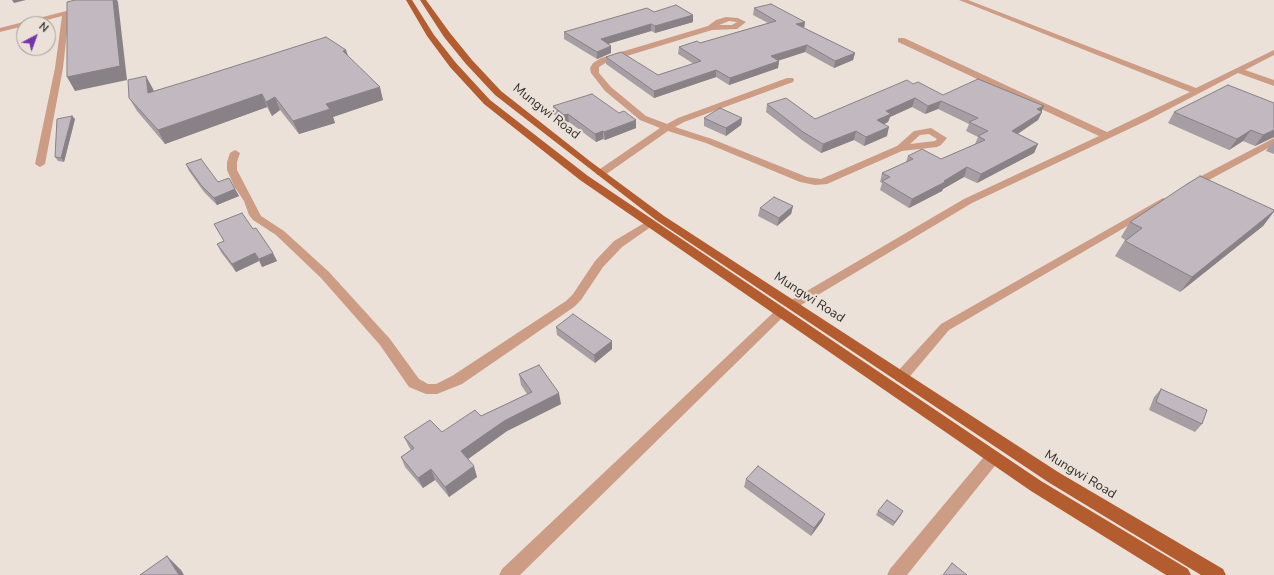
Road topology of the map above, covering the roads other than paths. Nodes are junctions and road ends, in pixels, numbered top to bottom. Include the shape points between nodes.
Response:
1 (409, 0) edge
2 (423, 0) edge
3 (962, 0) edge
4 (81, 9) edge
5 (66, 13) junction
6 (711, 28) dead end
7 (0, 30) edge
8 (901, 40) dead end
9 (1274, 52) edge
10 (1239, 71) junction
11 (790, 80) dead end
12 (1274, 83) edge
13 (1198, 92) junction
14 (667, 127) junction
15 (1107, 136) junction
16 (1274, 141) edge
17 (900, 148) dead end
18 (234, 153) dead end
19 (40, 164) dead end
20 (601, 173) junction
21 (650, 224) junction
22 (786, 309) junction
23 (901, 377) junction
24 (993, 457) junction
25 (508, 575) edge
26 (896, 575) edge
27 (1182, 575) edge
28 (1217, 575) edge

1 - 21 main road, Mungwi Road via 453,65 487,102 584,178
2 - 20 main road, Mungwi Road via 447,35 498,93
3 - 13 street
4 - 5 street
5 - 7 street
5 - 19 street via 59,68
6 - 14 street via 604,60 594,68 595,74 624,103 643,118
8 - 15 street
9 - 10 street
10 - 12 street
10 - 13 street
11 - 14 street
13 - 15 street
14 - 17 street via 814,182 823,182
14 - 20 street
15 - 22 street via 968,201
16 - 23 street via 1176,194 946,327
18 - 21 street via 232,170 257,218 280,234 325,275 385,342 414,383 426,390 437,389 457,380 570,304 599,264 618,244
20 - 22 main road, Mungwi Road
21 - 22 main road, Mungwi Road
22 - 23 main road, Mungwi Road
22 - 24 main road, Mungwi Road
22 - 25 street
23 - 28 main road, Mungwi Road via 1053,477
24 - 26 street
24 - 27 main road, Mungwi Road

